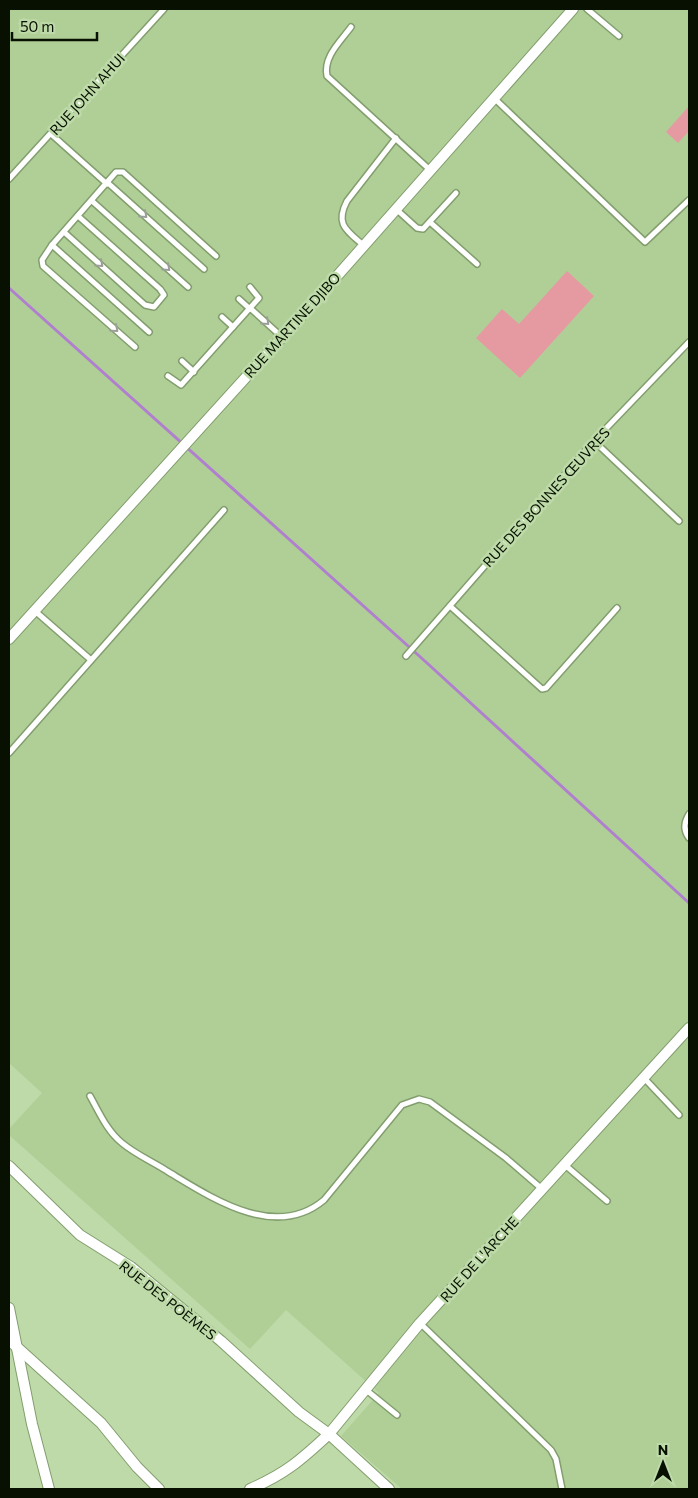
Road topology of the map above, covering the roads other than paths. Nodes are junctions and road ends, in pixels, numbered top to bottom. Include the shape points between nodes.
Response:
1 (164, 9) edge
2 (573, 9) edge
3 (587, 9) edge
4 (350, 27) dead end
5 (619, 36) dead end
6 (494, 98) junction
7 (51, 134) junction
8 (396, 138) junction
9 (430, 170) junction
10 (9, 179) edge
11 (107, 183) junction
12 (456, 193) dead end
13 (689, 200) edge
14 (92, 201) junction
15 (396, 208) junction
16 (78, 216) junction
17 (431, 223) junction
18 (64, 232) junction
19 (52, 245) junction
20 (363, 245) junction
21 (216, 256) dead end
22 (477, 264) dead end
23 (204, 269) dead end
24 (188, 287) dead end
25 (250, 287) dead end
26 (239, 299) dead end
27 (250, 308) junction
28 (222, 317) dead end
29 (233, 327) junction
30 (149, 332) dead end
31 (282, 337) junction
32 (689, 342) edge
33 (135, 347) dead end
34 (182, 361) dead end
35 (194, 372) junction
36 (168, 376) dead end
37 (594, 442) junction
38 (224, 510) dead end
39 (679, 521) dead end
40 (450, 606) junction
41 (617, 608) dead end
42 (34, 611) junction
43 (9, 638) edge
44 (406, 656) dead end
45 (91, 660) junction
46 (9, 754) edge
47 (689, 814) edge
48 (689, 838) edge
49 (689, 1028) edge
50 (644, 1078) junction
51 (90, 1096) dead end
52 (680, 1115) dead end
53 (565, 1165) junction
54 (9, 1166) edge
55 (542, 1189) junction
56 (607, 1201) dead end
57 (9, 1308) edge
58 (420, 1323) junction
59 (13, 1343) edge
60 (364, 1388) junction
61 (397, 1415) dead end
62 (329, 1434) junction
63 (49, 1489) edge
64 (159, 1489) edge
65 (250, 1489) edge
66 (389, 1489) edge
67 (562, 1489) edge

1 - 7 lane, RUE JOHN AHUI
2 - 6 street, RUE MARTINE DJIBO
3 - 5 lane
4 - 8 lane via 328,59 327,76
6 - 9 street, RUE MARTINE DJIBO
6 - 13 lane via 645,242
7 - 10 lane, RUE JOHN AHUI
7 - 11 lane
8 - 9 lane
8 - 20 lane via 346,200 341,212 347,231
9 - 15 street, RUE MARTINE DJIBO
11 - 14 lane
11 - 21 lane via 116,172 123,172
11 -> 23 lane
12 - 17 lane
14 - 16 lane
14 -> 24 lane
15 - 17 lane via 420,230
15 - 20 street, RUE MARTINE DJIBO
16 - 18 lane
18 -> 16 lane via 145,305 154,307 162,298 164,295 160,289
17 - 22 lane
18 - 19 lane
19 - 30 lane
19 -> 33 lane via 42,260 43,266
20 - 31 street, RUE MARTINE DJIBO
25 - 27 lane via 260,297
26 - 27 lane
27 - 29 lane
27 -> 31 lane
28 - 29 lane
29 - 35 lane
31 - 42 street, RUE MARTINE DJIBO
32 - 37 lane, RUE DES BONNES ŒUVRES
34 - 35 lane
35 - 36 lane via 180,385
37 - 39 lane
37 - 40 lane, RUE DES BONNES ŒUVRES
38 - 45 lane
40 - 41 lane via 542,689
40 - 44 lane, RUE DES BONNES ŒUVRES
42 - 43 street, RUE MARTINE DJIBO
42 - 45 lane
45 - 46 lane
47 - 48 lane via 685,829
49 - 50 street, RUE DE L'ARCHE
50 - 52 lane
50 - 53 street, RUE DE L'ARCHE
51 - 55 lane via 105,1123 122,1143 220,1203 269,1216 297,1216 313,1209 324,1200 402,1105 419,1099 430,1102
53 - 55 street, RUE DE L'ARCHE
53 - 56 lane
54 - 62 street, RUE DES POÈMES via 80,1235 131,1267 221,1341 299,1412
55 - 58 street, RUE DE L'ARCHE
57 - 59 street
58 - 60 street, RUE DE L'ARCHE
58 - 67 lane via 552,1450
59 - 63 street
59 - 64 street via 101,1423
60 - 61 lane
60 - 62 street, RUE DE L'ARCHE
62 - 65 street, RUE DE L'ARCHE via 280,1476
62 - 66 street

